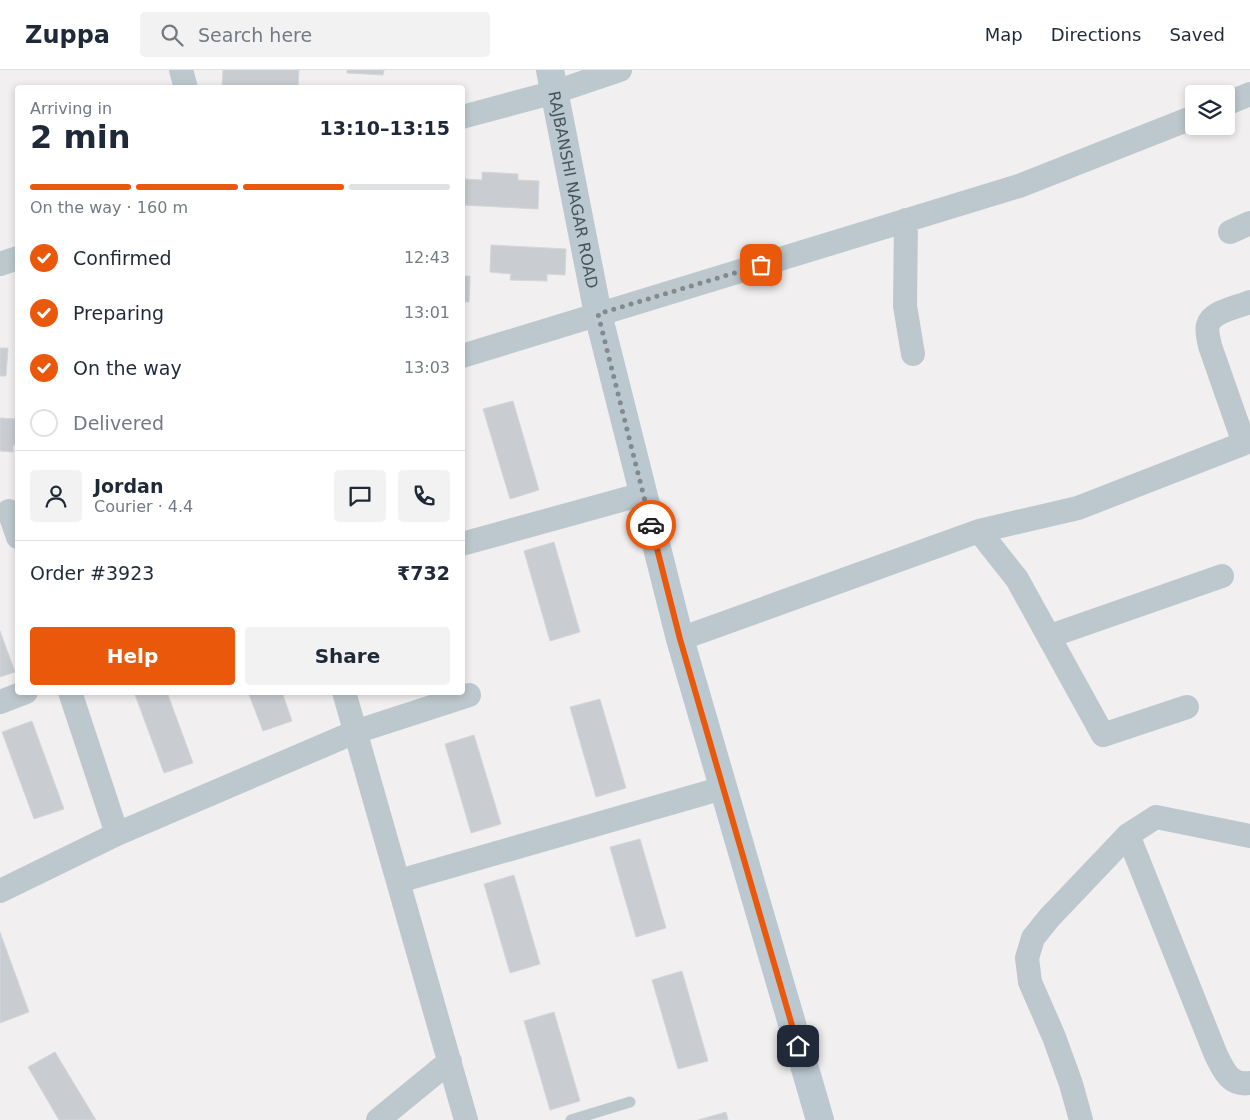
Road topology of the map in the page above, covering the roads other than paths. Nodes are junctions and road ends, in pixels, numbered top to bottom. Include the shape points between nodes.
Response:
1 (181, 70) edge
2 (620, 70) edge
3 (553, 81) edge
4 (185, 85) edge
5 (1250, 94) edge
6 (1235, 100) edge
7 (465, 117) edge
8 (1185, 121) edge
9 (906, 220) junction
10 (15, 259) edge
11 (0, 264) edge
12 (1250, 302) edge
13 (598, 314) junction
14 (913, 354) dead end
15 (465, 355) edge
16 (1247, 442) edge
17 (643, 494) junction
18 (9, 512) edge
19 (15, 529) edge
20 (979, 531) junction
21 (465, 543) edge
22 (1222, 576) dead end
23 (1050, 636) junction
24 (680, 639) junction
25 (18, 695) edge
26 (71, 695) edge
27 (345, 695) edge
28 (469, 695) dead end
29 (0, 702) edge
30 (1187, 707) dead end
31 (355, 732) junction
32 (723, 788) junction
33 (117, 834) junction
34 (1128, 835) junction
35 (1250, 836) edge
36 (399, 882) junction
37 (0, 891) edge
38 (450, 1061) junction
39 (1250, 1083) edge
40 (630, 1102) dead end
41 (378, 1120) edge
42 (466, 1120) edge
43 (572, 1120) edge
44 (820, 1120) edge
45 (1081, 1120) edge

1 - 4 street
2 - 3 street
3 - 7 street
3 - 13 street, RAJBANSHI NAGAR ROAD
5 - 6 street
8 - 9 street via 1019,186
9 - 13 street
9 - 14 street via 905,306
10 - 11 street
12 - 16 street via 1212,318 1207,332
13 - 15 street
13 - 17 street, RAJBANSHI NAGAR ROAD
16 - 20 street via 1078,508
17 - 21 street
17 - 24 street, RAJBANSHI NAGAR ROAD
18 - 19 street
20 - 23 street via 1017,579
20 - 24 street
22 - 23 street
23 - 30 street via 1103,735
24 - 32 street, RAJBANSHI NAGAR ROAD
25 - 29 street
26 - 33 street
27 - 31 street
28 - 31 street
31 - 33 street
31 - 36 street
32 - 36 street
32 - 44 street, RAJBANSHI NAGAR ROAD
33 - 37 street
34 - 35 street via 1156,817
34 - 39 street via 1216,1055 1234,1082
34 - 45 street via 1049,918 1033,938 1027,958 1030,982 1054,1037
36 - 38 street
38 - 41 street
38 - 42 street
40 - 43 lane

